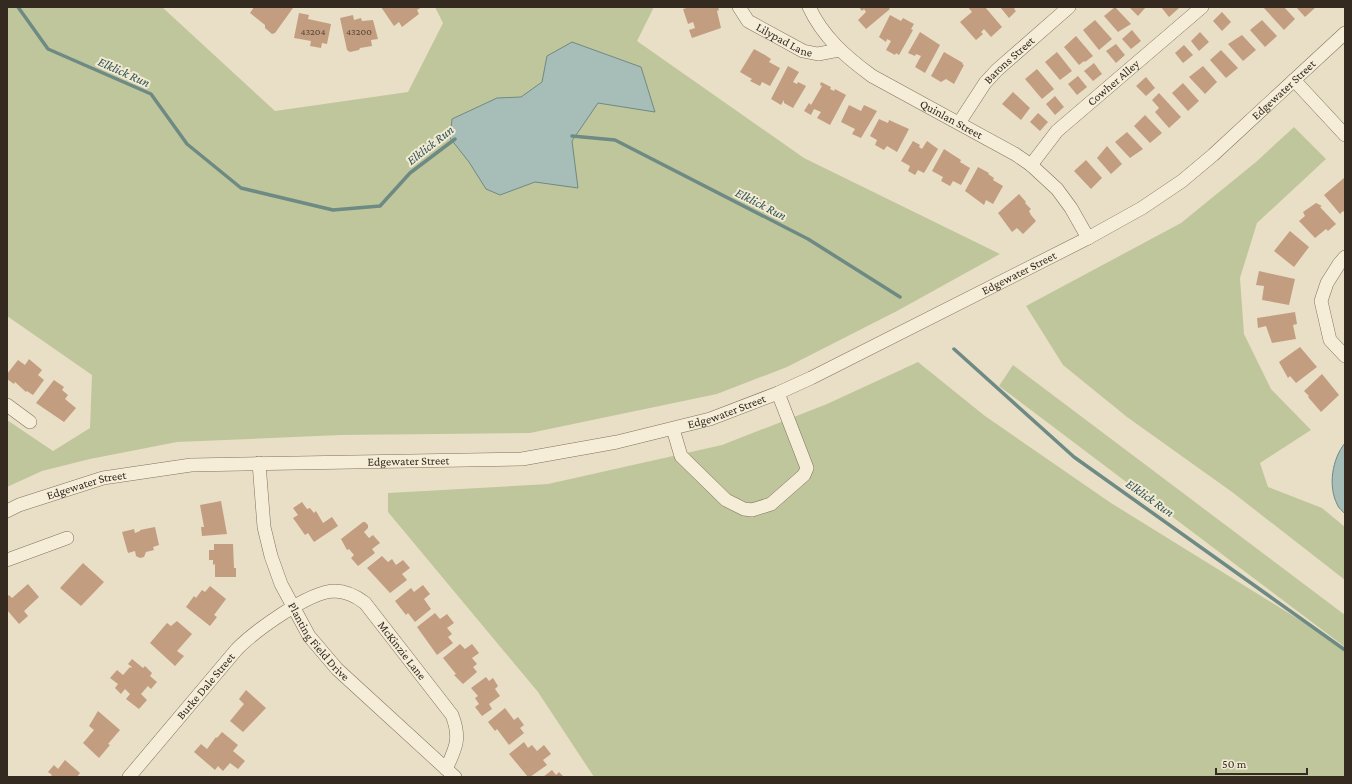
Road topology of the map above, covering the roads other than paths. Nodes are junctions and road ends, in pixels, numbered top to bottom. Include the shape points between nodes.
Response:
1 (740, 7) edge
2 (809, 7) edge
3 (1069, 7) edge
4 (1202, 7) edge
5 (1345, 33) edge
6 (839, 50) junction
7 (1294, 80) junction
8 (959, 123) junction
9 (1345, 135) edge
10 (1031, 165) junction
11 (1088, 238) junction
12 (1345, 257) edge
13 (1345, 356) edge
14 (778, 394) junction
15 (7, 405) edge
16 (30, 422) dead end
17 (673, 429) junction
18 (260, 463) junction
19 (7, 511) edge
20 (67, 538) dead end
21 (7, 560) edge
22 (293, 608) junction
23 (450, 773) edge
24 (129, 777) edge

1 - 6 street, Lilypad Lane via 748,21 803,51 818,54
2 - 6 street, Quinlan Street
3 - 8 street, Barons Street via 997,70 985,83
4 - 10 street, Cowher Alley via 1057,131
5 - 7 street, Edgewater Street
6 - 8 street, Quinlan Street via 872,76
7 - 9 street
7 - 11 street, Edgewater Street via 1182,181 1142,208
8 - 10 street, Quinlan Street
10 - 11 street, Quinlan Street via 1057,189
11 - 14 street, Edgewater Street
12 - 13 street via 1327,283 1321,301 1330,340
14 - 17 street, Edgewater Street via 710,419
14 - 17 street via 807,468 804,475 771,504 762,508 744,509 726,500 681,456
15 - 16 street
17 - 18 street, Edgewater Street via 522,459
18 - 19 street, Edgewater Street via 191,464 103,478
18 - 22 street, Planting Field Drive via 264,526 276,570
20 - 21 street
22 - 23 street, Planting Field Drive via 309,636 338,669
22 - 23 street, McKinzie Lane via 316,596 334,591 355,596 365,603 452,715 457,738
22 - 24 street, Burke Dale Street via 268,622 237,649

